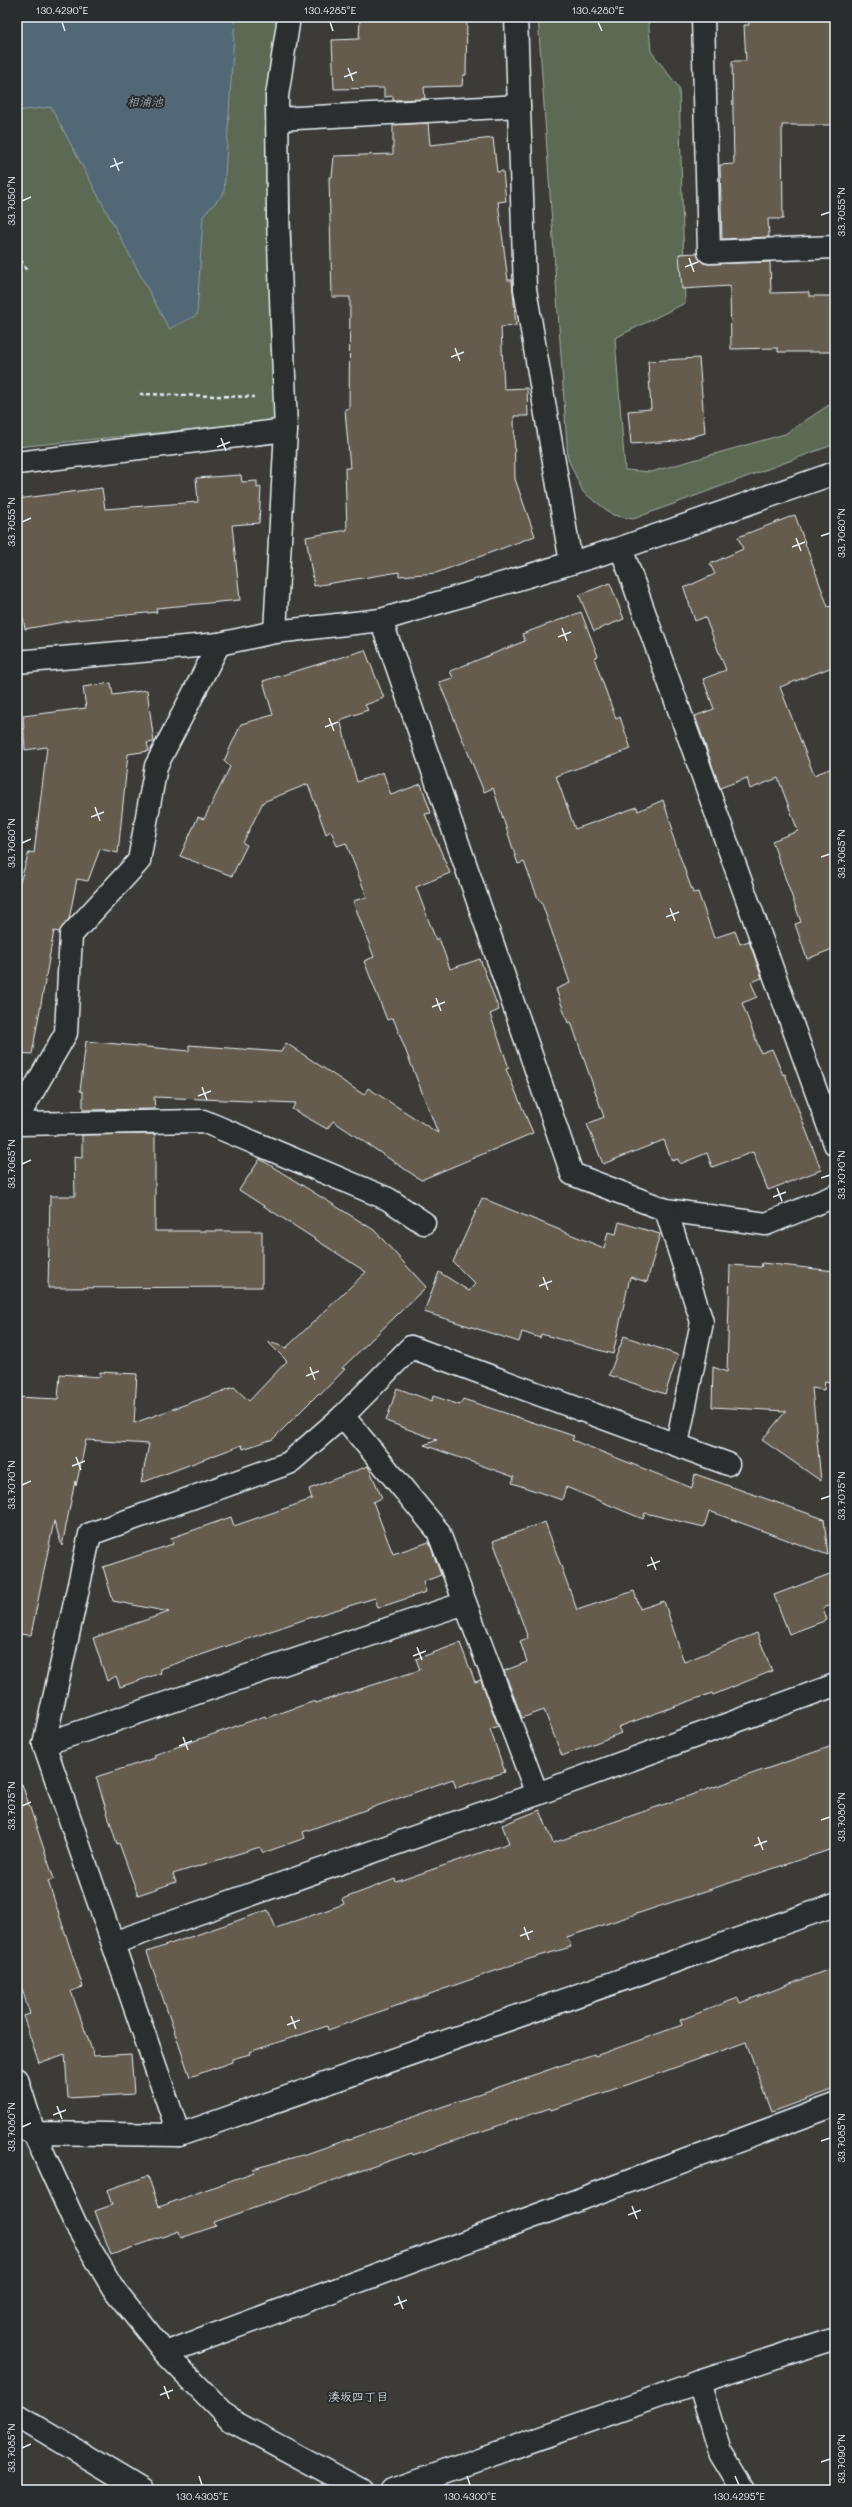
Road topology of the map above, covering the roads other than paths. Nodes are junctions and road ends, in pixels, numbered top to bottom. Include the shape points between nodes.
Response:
1 (289, 17) edge
2 (516, 17) edge
3 (703, 17) edge
4 (519, 106) junction
5 (278, 120) junction
6 (835, 247) edge
7 (286, 430) junction
8 (17, 463) edge
9 (835, 473) edge
10 (621, 548) junction
11 (571, 563) junction
12 (381, 620) junction
13 (275, 632) junction
14 (219, 644) junction
15 (17, 662) edge
16 (17, 1119) edge
17 (17, 1124) edge
18 (835, 1144) edge
19 (835, 1196) edge
20 (666, 1210) junction
21 (424, 1223) dead end
22 (344, 1416) junction
23 (677, 1444) junction
24 (728, 1464) dead end
25 (465, 1602) junction
26 (835, 1685) edge
27 (44, 1744) junction
28 (537, 1794) junction
29 (835, 1904) edge
30 (113, 1943) junction
31 (17, 2079) edge
32 (835, 2106) edge
33 (26, 2129) edge
34 (179, 2135) junction
35 (835, 2338) edge
36 (165, 2353) junction
37 (699, 2382) junction
38 (17, 2415) edge
39 (142, 2490) edge
40 (361, 2490) edge
41 (392, 2490) edge
42 (742, 2490) edge

1 - 5 street via 277,96
2 - 4 street
3 - 6 street via 709,252
4 - 5 street
4 - 11 street via 525,289
5 - 7 street via 278,216
7 - 8 street
7 - 13 street
9 - 10 street
10 - 11 street
10 - 18 street
11 - 12 street
12 - 13 street
12 - 20 street via 572,1174
13 - 14 street
14 - 15 street
14 - 16 street via 156,766 139,861 71,934 66,1033
17 - 21 street via 203,1121 388,1199
19 - 20 street via 766,1224
20 - 23 street via 702,1322
22 - 23 street via 411,1347
22 - 25 street via 438,1531
22 - 27 street via 289,1464 90,1534
23 - 24 street
25 - 27 street
25 - 28 street
26 - 28 street
27 - 30 street
28 - 30 street
29 - 34 street
30 - 34 street
31 - 33 street
32 - 36 street
33 - 34 street
33 - 36 street via 83,2238 113,2288
35 - 37 street
36 - 40 street via 232,2421
37 - 41 street
37 - 42 street via 720,2452
38 - 39 street

